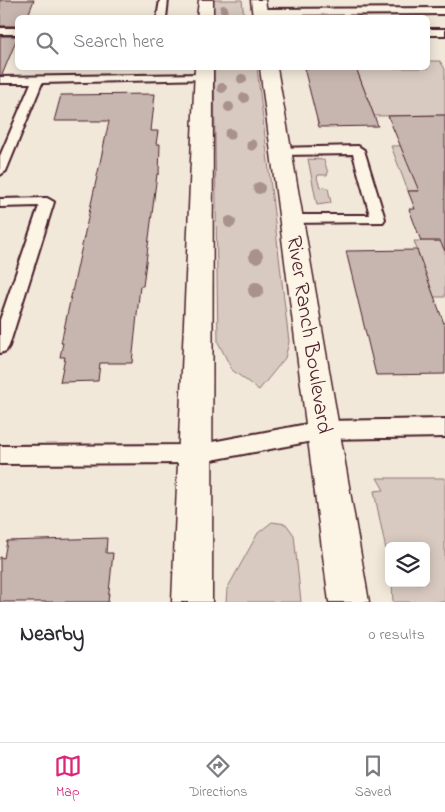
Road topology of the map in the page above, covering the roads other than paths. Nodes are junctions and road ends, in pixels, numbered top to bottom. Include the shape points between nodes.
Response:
1 (164, 0) edge
2 (206, 0) edge
3 (315, 0) edge
4 (378, 2) dead end
5 (260, 10) edge
6 (445, 11) edge
7 (319, 12) junction
8 (353, 12) junction
9 (162, 15) edge
10 (206, 15) edge
11 (0, 31) edge
12 (15, 31) edge
13 (430, 32) edge
14 (445, 32) edge
15 (268, 70) edge
16 (204, 72) edge
17 (38, 79) junction
18 (0, 80) edge
19 (281, 151) junction
20 (0, 171) edge
21 (0, 202) edge
22 (291, 220) junction
23 (0, 346) edge
24 (445, 428) edge
25 (323, 430) junction
26 (196, 454) junction
27 (0, 455) edge
28 (192, 602) edge
29 (348, 602) edge

1 - 9 lane
2 - 10 street
3 - 7 lane
4 - 8 lane via 350,2
5 - 7 lane
6 - 8 lane
7 - 8 lane
11 - 12 lane
13 - 14 lane
15 - 19 street, River Ranch Boulevard
16 - 17 lane via 163,78
16 - 26 street
17 - 18 lane
17 - 20 lane
19 - 22 street, River Ranch Boulevard
19 - 22 lane via 358,150 378,220
21 - 23 lane via 47,202
22 - 25 street, River Ranch Boulevard
24 - 25 lane
25 - 26 lane
25 - 29 street, River Ranch Boulevard
26 - 27 lane
26 - 28 street

